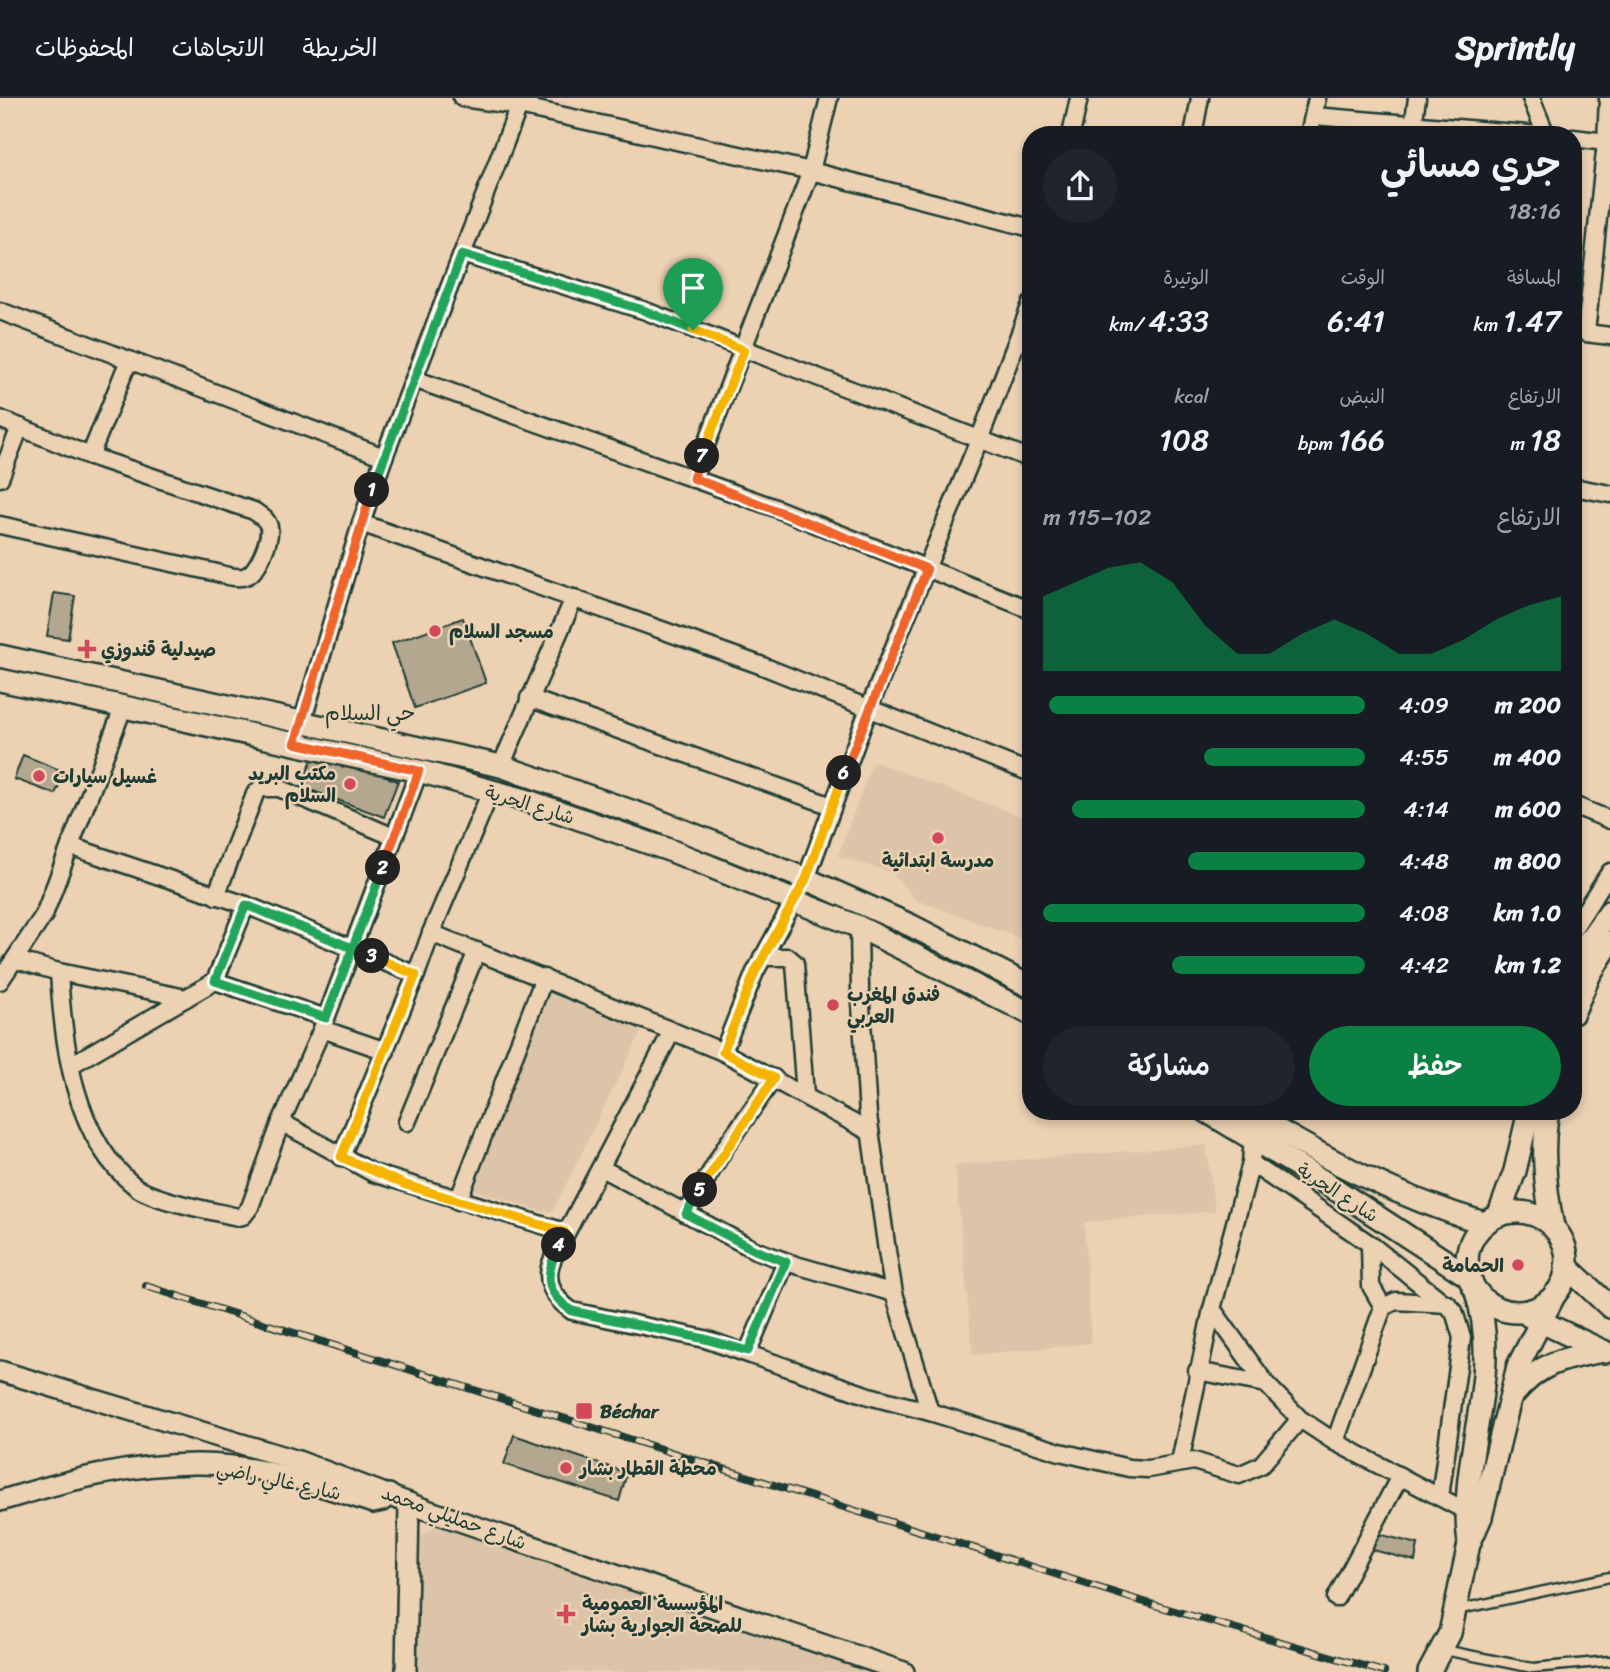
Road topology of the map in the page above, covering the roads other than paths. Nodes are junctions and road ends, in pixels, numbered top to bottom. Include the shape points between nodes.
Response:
1 (462, 98) edge
2 (829, 98) edge
3 (1079, 98) edge
4 (1200, 98) edge
5 (1317, 98) edge
6 (1417, 98) edge
7 (1531, 98) edge
8 (1608, 98) edge
9 (521, 102) edge
10 (1314, 116) junction
11 (1074, 126) edge
12 (1194, 126) edge
13 (1311, 126) edge
14 (1385, 126) edge
15 (1414, 126) edge
16 (1542, 126) edge
17 (1582, 139) edge
18 (1606, 142) junction
19 (811, 171) junction
20 (1022, 226) edge
21 (462, 254) junction
22 (0, 311) edge
23 (1582, 317) edge
24 (1582, 332) edge
25 (1610, 336) edge
26 (1022, 340) edge
27 (744, 350) junction
28 (129, 360) junction
29 (414, 379) junction
30 (0, 419) edge
31 (20, 427) junction
32 (979, 440) junction
33 (90, 456) junction
34 (1022, 456) edge
35 (384, 457) junction
36 (0, 478) edge
37 (693, 478) junction
38 (1582, 489) edge
39 (1610, 494) edge
40 (360, 523) junction
41 (0, 525) edge
42 (927, 569) junction
43 (574, 598) junction
44 (1022, 606) edge
45 (0, 656) edge
46 (0, 680) edge
47 (529, 698) junction
48 (123, 708) junction
49 (869, 708) junction
50 (304, 720) junction
51 (295, 743) junction
52 (501, 766) junction
53 (1022, 769) edge
54 (419, 771) junction
55 (491, 792) junction
56 (832, 806) junction
57 (1582, 809) edge
58 (1610, 820) edge
59 (394, 838) junction
60 (71, 846) junction
61 (1610, 872) edge
62 (806, 879) junction
63 (216, 896) junction
64 (794, 901) junction
65 (246, 905) junction
66 (1610, 911) edge
67 (1582, 915) edge
68 (859, 927) junction
69 (431, 933) junction
70 (1610, 942) edge
71 (354, 947) junction
72 (477, 951) junction
73 (1582, 953) edge
74 (762, 957) junction
75 (16, 960) junction
76 (59, 972) junction
77 (416, 975) junction
78 (544, 978) junction
79 (0, 981) edge
80 (215, 981) junction
81 (1022, 982) edge
82 (1582, 992) edge
83 (186, 998) junction
84 (1022, 1009) edge
85 (324, 1024) junction
86 (673, 1031) junction
87 (386, 1051) junction
88 (723, 1052) junction
89 (71, 1065) junction
90 (774, 1078) junction
91 (805, 1095) junction
92 (1222, 1120) edge
93 (1261, 1120) edge
94 (1527, 1120) edge
95 (1547, 1120) edge
96 (281, 1122) junction
97 (407, 1122) dead end
98 (870, 1132) junction
99 (1253, 1138) junction
100 (341, 1157) junction
101 (1251, 1163) junction
102 (601, 1168) junction
103 (458, 1201) junction
104 (686, 1214) junction
105 (1492, 1218) junction
106 (1553, 1227) junction
107 (565, 1232) junction
108 (1370, 1244) junction
109 (786, 1262) junction
110 (1566, 1266) junction
111 (1472, 1283) junction
112 (894, 1293) junction
113 (1555, 1294) junction
114 (1448, 1304) junction
115 (1383, 1307) junction
116 (1610, 1307) edge
117 (1212, 1309) junction
118 (1521, 1312) junction
119 (1542, 1323) junction
120 (748, 1351) junction
121 (1606, 1353) edge
122 (0, 1371) edge
123 (1197, 1371) junction
124 (1266, 1384) junction
125 (1506, 1403) junction
126 (930, 1412) junction
127 (1300, 1419) junction
128 (1335, 1442) junction
129 (1180, 1462) junction
130 (1400, 1476) junction
131 (389, 1494) junction
132 (1440, 1497) junction
133 (0, 1501) edge
134 (409, 1503) junction
135 (1464, 1510) junction
136 (1469, 1544) junction
137 (1610, 1577) edge
138 (1336, 1598) dead end
139 (1456, 1610) junction
140 (1442, 1650) junction
141 (1610, 1661) edge
142 (407, 1672) edge
143 (904, 1672) edge
144 (1429, 1672) edge

1 - 9 street
2 - 19 street
3 - 11 street
4 - 12 street
5 - 10 street
6 - 15 street
7 - 16 street
8 - 18 street
9 - 19 street
9 - 21 street
10 - 13 street
10 - 14 street
17 - 18 street
18 - 23 street
19 - 20 street
19 - 27 street
21 - 27 street via 643,310
21 - 29 street
22 - 28 street
24 - 25 street
26 - 32 street
27 - 32 street
27 - 37 street
28 - 33 street
28 - 35 street
29 - 35 street
29 - 37 street
30 - 31 street
31 - 33 street
31 - 36 street
32 - 34 street
32 - 42 street
33 - 41 street via 265,518 270,529 267,541 251,573 241,578
35 - 40 street
37 - 42 street
38 - 39 street
40 - 43 street
40 - 50 street
42 - 44 street
42 - 49 street
43 - 47 street
43 - 49 street
45 - 50 main road, شارع الحرية
46 - 48 main road, شارع الحرية
47 - 52 street
47 - 56 street
48 - 51 main road, شارع الحرية
48 - 60 street
49 - 53 street
49 - 56 street
50 - 51 street
50 - 52 main road, شارع الحرية
51 - 54 main road, شارع الحرية
52 - 62 main road, شارع الحرية
54 - 55 main road, شارع الحرية
54 - 59 street
55 - 64 main road, شارع الحرية via 672,851
55 - 69 street
56 - 62 street
57 - 58 street
59 - 63 street via 279,788 261,788
59 - 71 street
60 - 63 street
60 - 75 street via 44,915
61 - 67 street
62 - 64 street
62 - 81 main road, شارع الحرية
63 - 65 street
64 - 68 main road, شارع الحرية
64 - 74 street
65 - 71 street
65 - 80 street
66 - 73 main road
68 - 84 main road, شارع الحرية
68 - 98 street
69 - 72 street
69 - 77 street
70 - 82 main road
71 - 77 street
71 - 85 street
72 - 78 street
72 - 97 street
74 - 88 street
74 - 91 street via 788,957 795,963
75 - 76 street
75 - 79 street
76 - 83 street
76 - 89 street
77 - 87 street
78 - 86 street
78 - 103 street
80 - 83 street
80 - 85 street
83 - 89 street
85 - 87 street
85 - 96 street
86 - 88 street
86 - 102 street
87 - 100 street
88 - 90 street
89 - 96 street via 76,1091 102,1151 138,1188 185,1204 238,1217 248,1212
90 - 91 street
90 - 104 street
91 - 98 street
92 - 99 main road, شارع الحرية
93 - 105 main road, شارع الحرية via 1367,1180 1434,1208
94 - 105 main road via 1515,1171
95 - 106 main road via 1544,1172
96 - 100 street
98 - 112 street
99 - 101 street
99 - 111 main road, شارع الحرية
100 - 103 street via 373,1173
101 - 108 street
101 - 117 street
102 - 104 street
102 - 107 street
103 - 107 street
104 - 109 street
105 - 106 main road via 1528,1213
105 - 111 main road via 1468,1247
106 - 110 main road via 1565,1249
107 - 120 street via 548,1269 560,1303 572,1311
108 - 114 street
108 - 115 street via 1371,1286
109 - 112 street
109 - 120 street
110 - 113 main road
110 - 116 main road
111 - 118 main road via 1495,1307
111 - 135 main road via 1485,1321 1486,1366
112 - 126 street
113 - 118 main road via 1535,1309
113 - 119 main road
114 - 115 street via 1396,1301
114 - 132 street via 1462,1338
115 - 128 street
117 - 123 street
117 - 124 street
118 - 119 main road
119 - 121 main road
119 - 125 main road via 1518,1366
120 - 126 street via 870,1396
121 - 125 main road via 1544,1366 1527,1377
122 - 131 street, شارع حمليلي محمد via 298,1461
123 - 124 street
123 - 129 street
124 - 127 street
125 - 136 main road via 1481,1517
126 - 129 street via 1129,1468
127 - 128 street
127 - 129 street via 1249,1473 1239,1475 1206,1463
128 - 130 street
130 - 132 street
130 - 138 street
131 - 133 street, شارع غالي راضي via 373,1503 308,1483 202,1464 117,1472
131 - 134 street, شارع حمليلي محمد
132 - 135 street
134 - 142 street
134 - 143 street, شارع حمليلي محمد
135 - 136 main road
136 - 139 main road
137 - 139 lane
139 - 140 main road
140 - 141 lane via 1533,1668
140 - 144 main road

